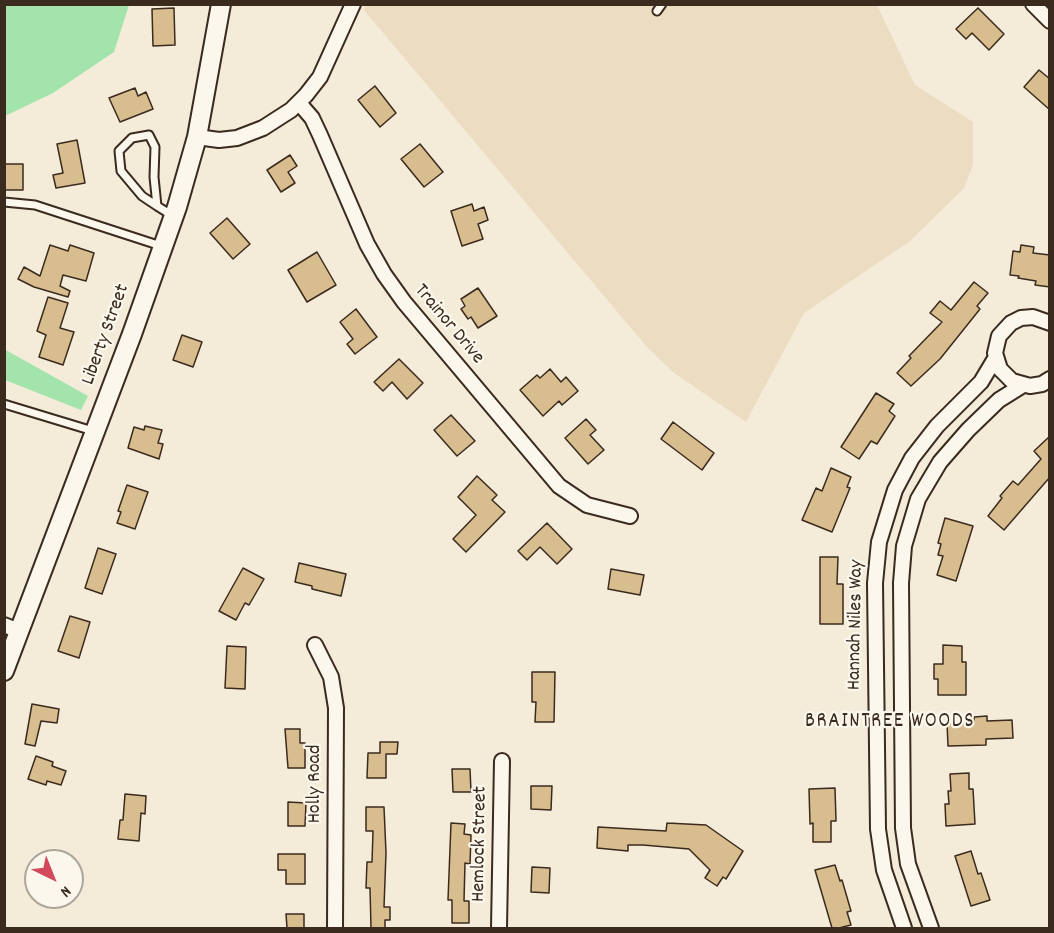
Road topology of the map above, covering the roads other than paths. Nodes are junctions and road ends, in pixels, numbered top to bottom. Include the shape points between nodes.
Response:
1 (221, 4) edge
2 (352, 4) edge
3 (1033, 4) edge
4 (1050, 21) edge
5 (299, 103) junction
6 (197, 137) junction
7 (4, 202) edge
8 (157, 206) junction
9 (173, 216) junction
10 (163, 247) junction
11 (1050, 323) edge
12 (996, 357) junction
13 (1050, 380) edge
14 (1023, 385) junction
15 (4, 404) edge
16 (95, 432) junction
17 (630, 516) dead end
18 (12, 628) edge
19 (315, 645) dead end
20 (6, 660) edge
21 (876, 706) junction
22 (902, 706) junction
23 (502, 761) dead end
24 (335, 928) edge
25 (499, 928) edge
26 (904, 928) edge
27 (931, 928) edge

1 - 6 main road, Liberty Street
2 - 5 street via 320,77
3 - 4 street
5 - 6 street via 274,123 251,133 219,140
5 - 17 street, Trainor Drive via 312,118 367,244 404,302 559,486 587,505
6 - 9 main road, Liberty Street
7 - 10 lane via 35,205
8 - 8 lane via 142,196 121,171 119,151 132,138 148,135 155,147
8 - 9 lane
9 - 10 main road, Liberty Street
10 - 16 main road, Liberty Street
11 - 12 street, Hannah Niles Way via 1033,317 1011,323 999,336
12 - 14 street via 1007,377
12 - 21 street, Hannah Niles Way via 981,382 919,447 890,502 876,563
13 - 14 street
14 - 22 street via 999,400 956,444 933,472 918,499 902,559
15 - 16 lane
16 - 18 main road, Liberty Street
18 - 20 main road, Liberty Street
19 - 24 street, Holly Road via 331,677 336,708
21 - 22 street
21 - 26 street, Hannah Niles Way via 880,857
22 - 27 street via 906,852
23 - 25 street, Hemlock Street

